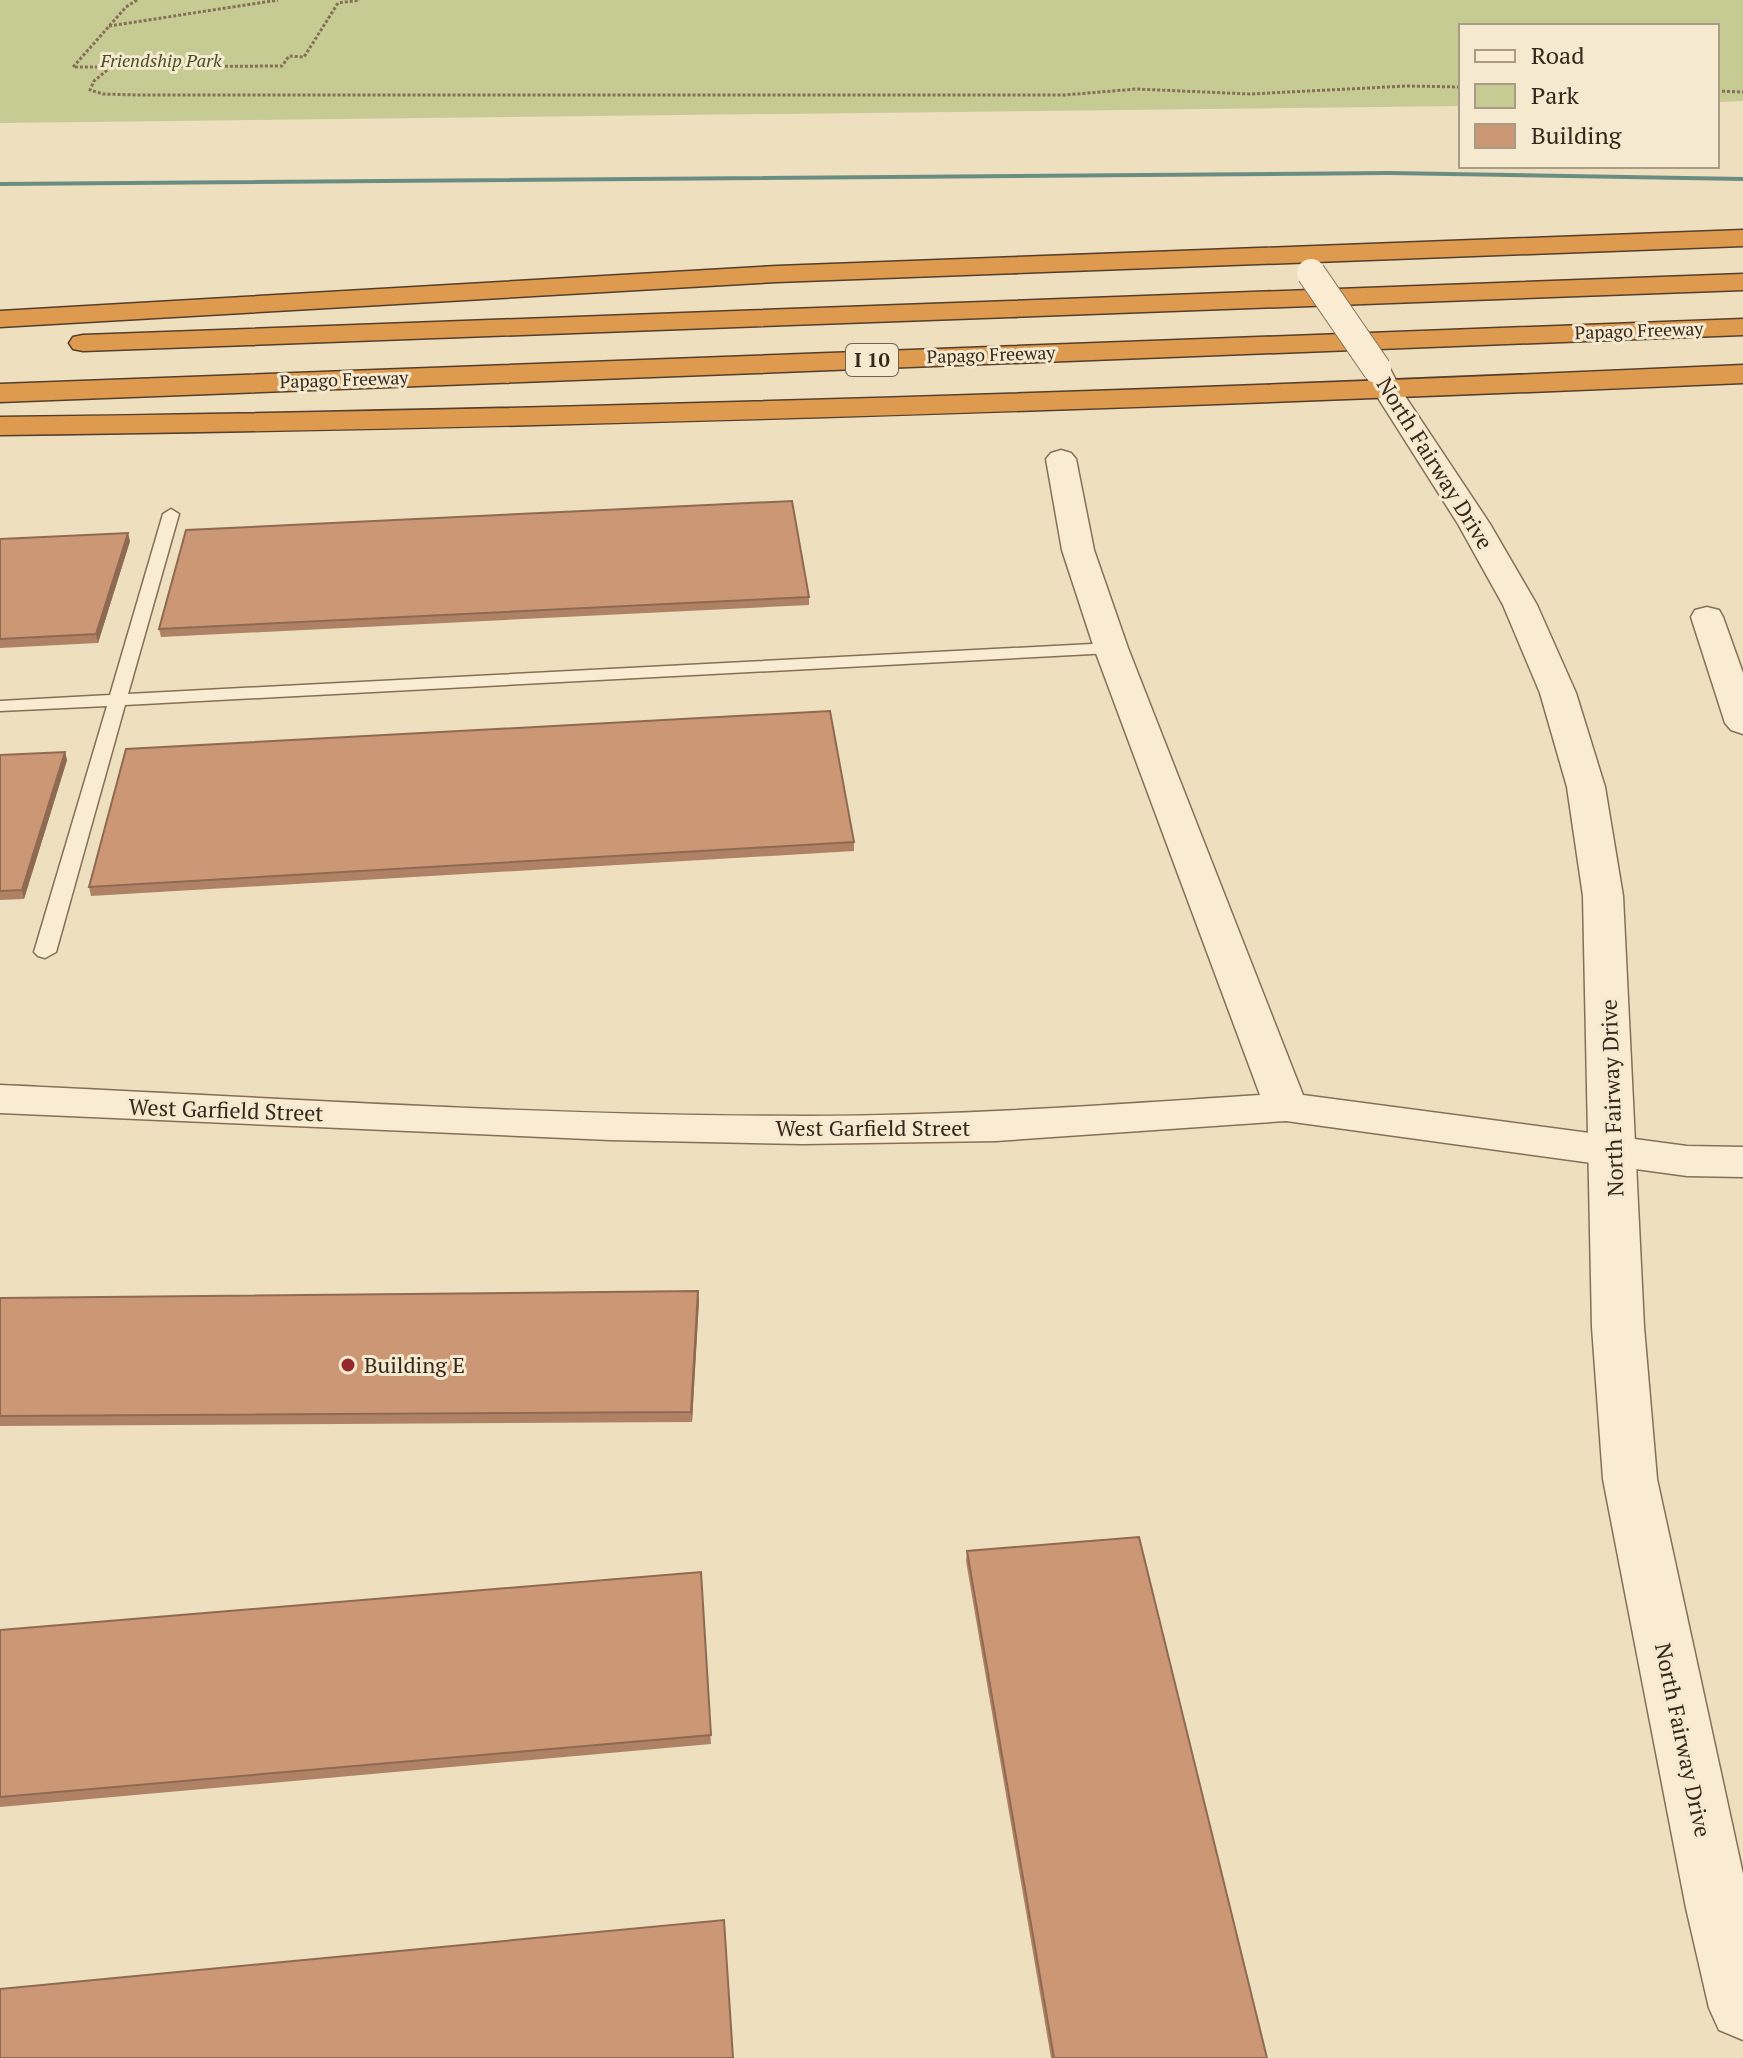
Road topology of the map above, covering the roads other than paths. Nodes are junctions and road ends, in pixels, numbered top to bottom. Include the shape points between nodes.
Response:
1 (1743, 238) edge
2 (1304, 264) junction
3 (1743, 282) edge
4 (1743, 312) edge
5 (0, 319) edge
6 (1743, 327) edge
7 (63, 344) dead end
8 (1743, 374) edge
9 (0, 378) edge
10 (1382, 380) junction
11 (0, 393) edge
12 (0, 426) edge
13 (1061, 459) dead end
14 (171, 514) dead end
15 (1707, 617) dead end
16 (1111, 648) junction
17 (116, 700) junction
18 (0, 706) edge
19 (1743, 723) edge
20 (45, 952) dead end
21 (0, 1099) edge
22 (1286, 1107) junction
23 (1612, 1149) junction
24 (1743, 1162) edge
25 (1731, 1908) edge
26 (1743, 2008) edge

1 - 2 highway
2 - 5 highway via 777,274
2 - 10 street, North Fairway Drive, bridge
3 - 7 highway, I 10
4 - 9 highway
6 - 11 highway, Papago Freeway / I 10
8 - 10 highway
10 - 12 highway via 779,412
10 - 23 street, North Fairway Drive via 1520,605 1558,693 1586,787 1603,896
13 - 16 street via 1078,550
14 - 17 lane
15 - 19 street
16 - 17 lane
16 - 22 street
17 - 18 lane
17 - 20 lane
21 - 22 street, West Garfield Street via 803,1130 996,1127
22 - 23 street, West Garfield Street
23 - 24 street, West Garfield Street via 1687,1161
23 - 25 street, North Fairway Drive via 1630,1479
25 - 26 street, North Fairway Drive

